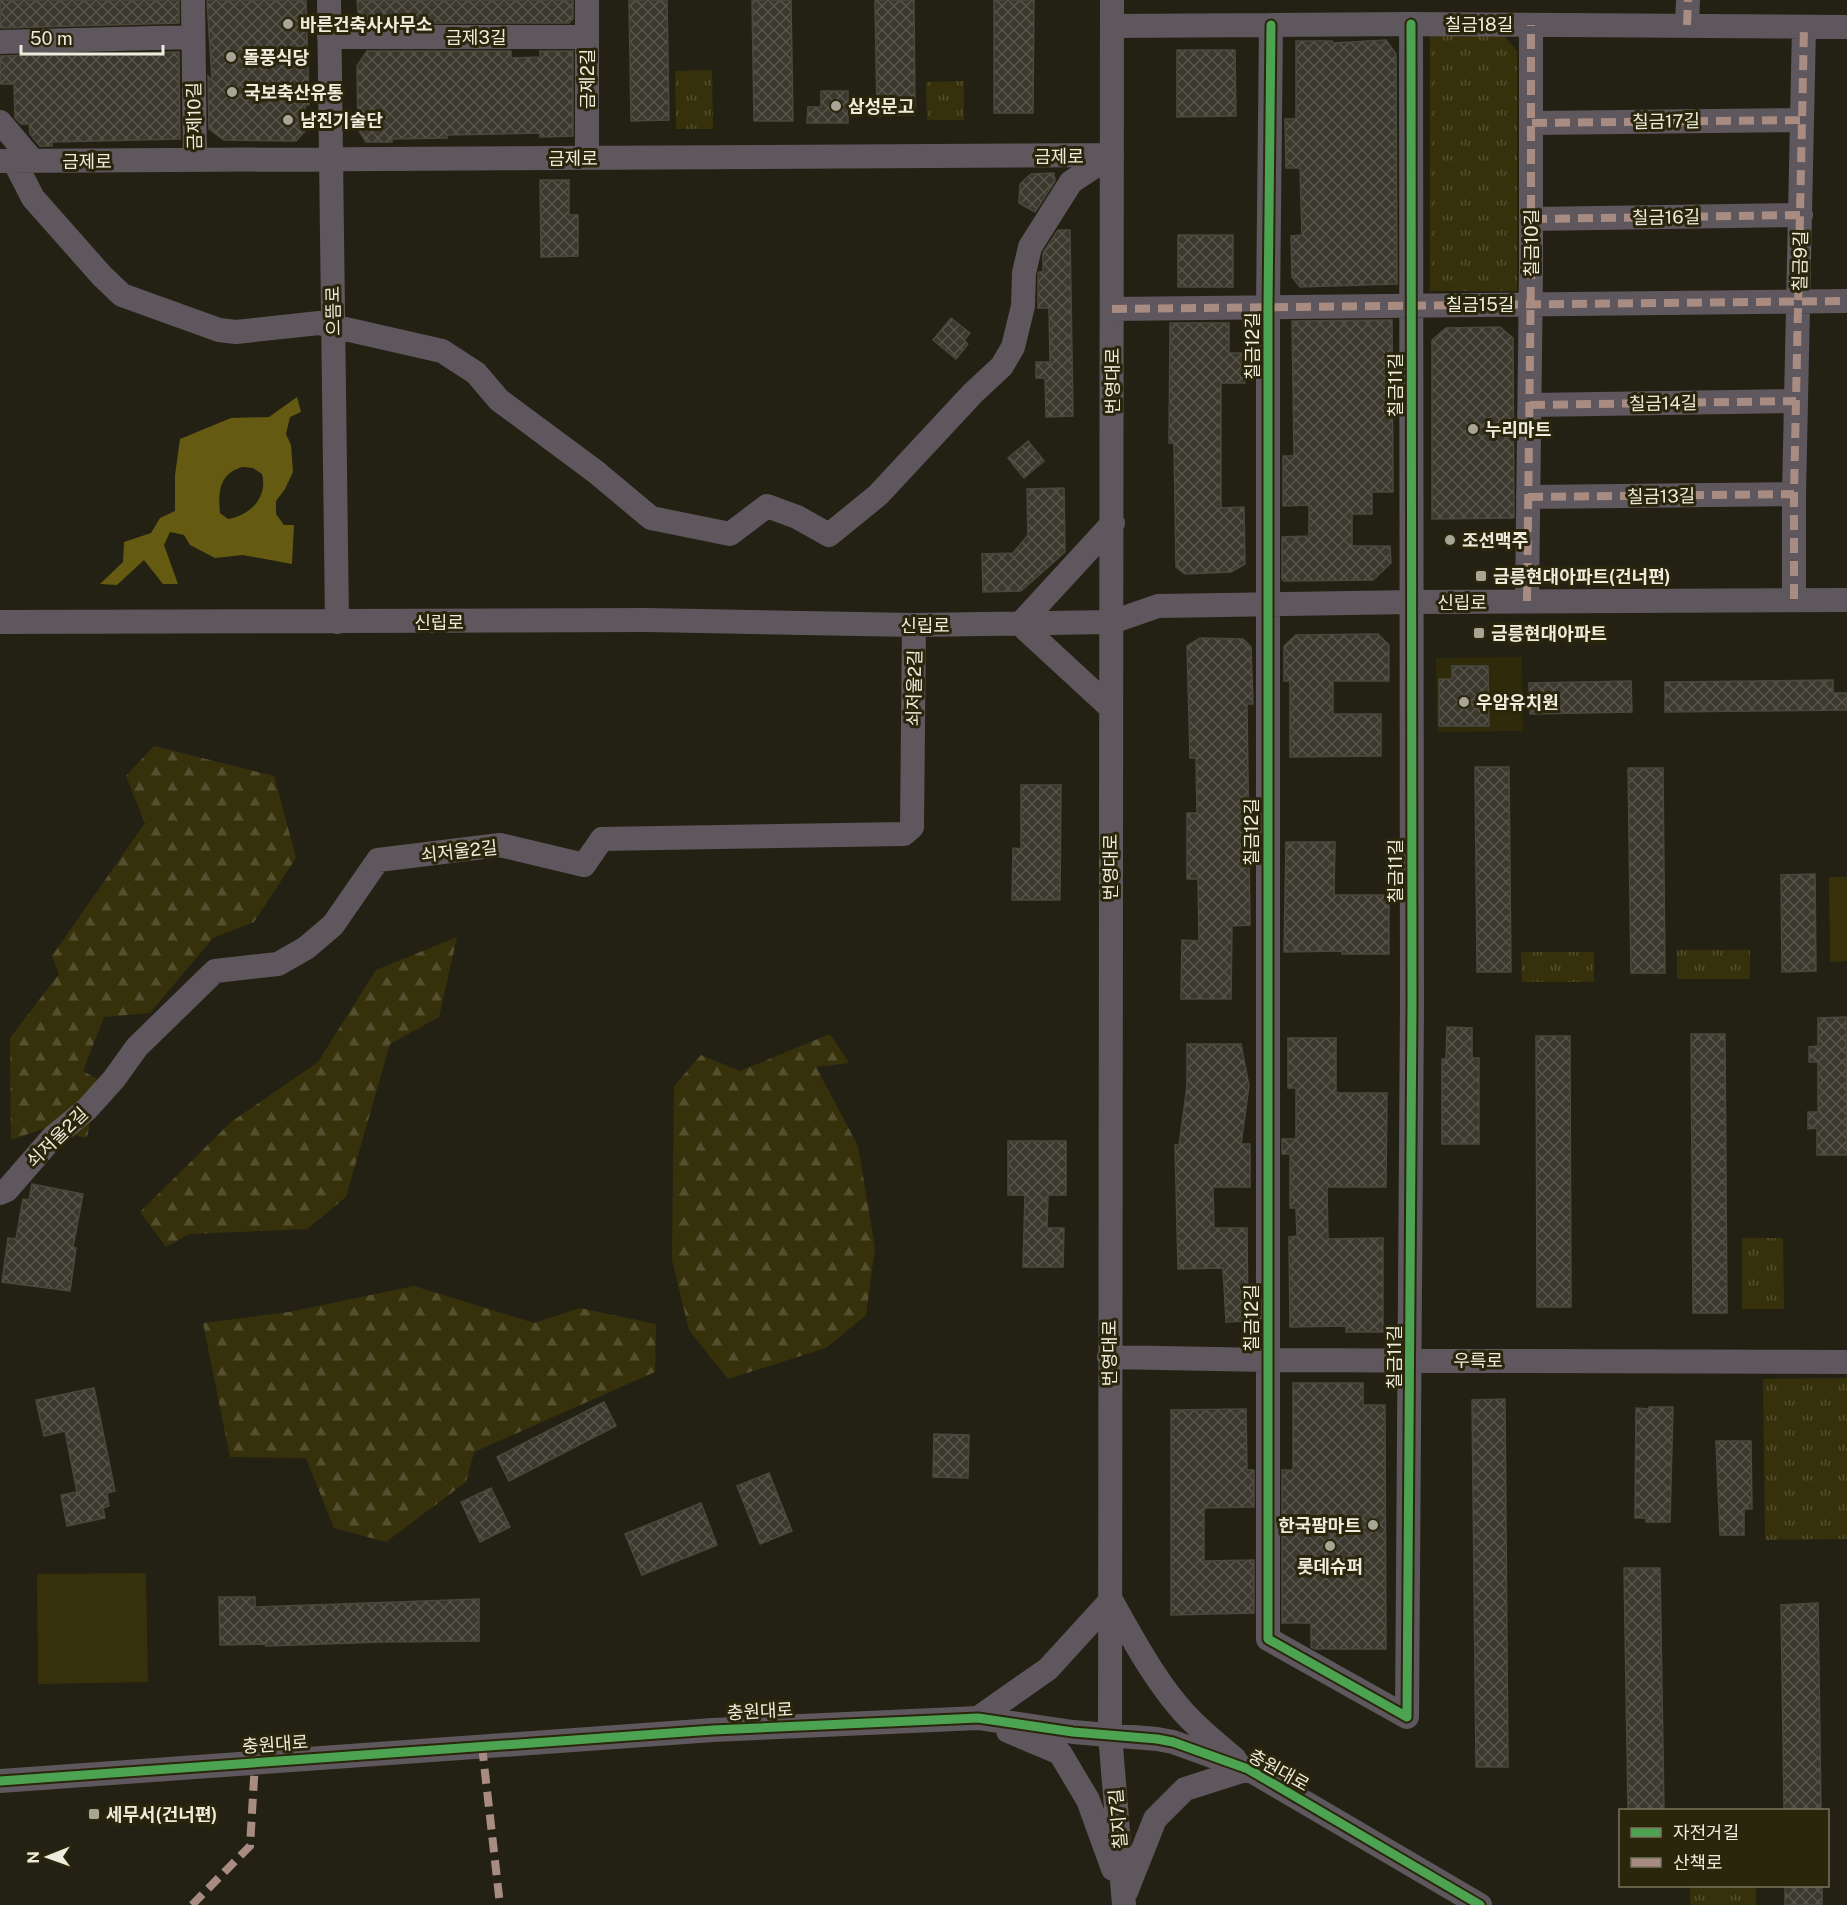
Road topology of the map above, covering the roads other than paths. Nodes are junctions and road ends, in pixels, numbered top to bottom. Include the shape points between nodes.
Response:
1 (193, 0) edge
2 (329, 0) edge
3 (586, 0) edge
4 (1112, 0) edge
5 (1688, 0) edge
6 (1411, 24) junction
7 (1271, 25) junction
8 (1531, 25) junction
9 (1687, 25) junction
10 (1112, 26) junction
11 (1804, 27) junction
12 (1847, 27) edge
13 (193, 37) junction
14 (329, 37) junction
15 (587, 37) junction
16 (0, 42) edge
17 (1801, 120) junction
18 (0, 122) edge
19 (1532, 123) junction
20 (1112, 155) junction
21 (587, 158) junction
22 (331, 159) junction
23 (195, 160) junction
24 (16, 161) edge
25 (1801, 215) junction
26 (1532, 219) junction
27 (1847, 301) edge
28 (1799, 302) junction
29 (1412, 304) junction
30 (1531, 304) junction
31 (1268, 307) junction
32 (1112, 309) junction
33 (333, 325) junction
34 (1796, 401) junction
35 (1530, 405) junction
36 (1794, 494) junction
37 (1528, 497) junction
38 (1113, 523) junction
39 (1794, 599) junction
40 (1847, 600) edge
41 (1527, 601) junction
42 (1413, 602) junction
43 (1268, 604) junction
44 (0, 622) edge
45 (337, 622) junction
46 (1112, 622) junction
47 (1020, 624) junction
48 (914, 625) junction
49 (1110, 708) junction
50 (0, 1193) edge
51 (1109, 1357) junction
52 (1410, 1359) junction
53 (1267, 1360) junction
54 (1847, 1362) edge
55 (1111, 1600) junction
56 (1268, 1639) joint
57 (978, 1718) junction
58 (1110, 1734) junction
59 (1248, 1769) junction
60 (0, 1781) edge
61 (1124, 1901) edge
62 (1480, 1905) edge

1 - 13 street, 금제10길
2 - 14 street, 으뜸로
3 - 15 street, 금제2길
4 - 10 street, 번영대로
5 - 9 street
6 - 7 street, 칠금18길
6 - 8 street, 칠금18길
6 - 29 street, 칠금11길
7 - 10 street, 칠금18길
7 - 31 street, 칠금12길
8 - 9 street, 칠금18길
8 - 19 street, 칠금10길
9 - 11 street, 칠금18길
10 - 20 street, 번영대로
11 - 12 street, 칠금18길
11 - 17 street, 칠금9길
13 - 16 street
13 - 23 street, 금제10길
14 - 15 street, 금제3길
14 - 22 street, 으뜸로
15 - 21 street, 금제2길
17 - 19 street, 칠금17길
17 - 25 street, 칠금9길
18 - 24 street
19 - 26 street, 칠금10길
20 - 21 street, 금제로
20 - 32 street, 번영대로
20 - 33 street via 1071,182 1030,247 1023,306 1012,347 1002,366 879,495 829,535 767,506 730,534 651,518 499,400 476,373 442,351
21 - 22 street, 금제로
22 - 23 street, 금제로
22 - 33 street, 으뜸로
23 - 24 street, 금제로
24 - 33 street via 33,198 122,295 219,330
25 - 26 street, 칠금16길
25 - 28 street, 칠금9길
26 - 30 street, 칠금10길
27 - 28 street, 칠금15길
28 - 30 street, 칠금15길
28 - 34 street, 칠금9길
29 - 30 street, 칠금15길
29 - 31 street, 칠금15길
29 - 42 street, 칠금11길
30 - 35 street, 칠금10길
31 - 32 street, 칠금15길
31 - 43 street, 칠금12길
32 - 38 street, 번영대로
33 - 45 street, 으뜸로
34 - 35 street, 칠금14길
34 - 36 street, 칠금9길
35 - 37 street, 칠금10길
36 - 37 street, 칠금13길
36 - 39 street, 칠금9길
37 - 41 street, 칠금10길
38 - 46 street, 번영대로
38 - 47 street
39 - 40 street, 신립로
39 - 41 street, 신립로
41 - 42 street, 신립로
42 - 43 street, 신립로
42 - 52 street, 칠금11길
43 - 46 street, 신립로 via 1158,606
43 - 53 street, 칠금12길
44 - 45 street, 신립로
45 - 48 street, 신립로 via 647,620
46 - 47 street, 신립로
46 - 49 street, 번영대로
47 - 48 street, 신립로
47 - 49 street
48 - 50 street, 쇠저울2길 via 912,827 904,834 602,839 584,865 500,845 378,860 333,926 306,948 278,964 216,971 136,1047 87,1109 52,1138
49 - 51 street, 번영대로
51 - 53 street, 우륵로
51 - 55 street, 번영대로
52 - 53 street, 우륵로
52 - 54 street, 우륵로
52 - 56 street, 칠금11길 via 1407,1717
53 - 56 street, 칠금12길
55 - 57 street via 1048,1670
55 - 58 street, 번영대로
55 - 59 street via 1136,1644 1192,1722
57 - 58 street, 충원대로
57 - 60 street, 충원대로 via 713,1730
57 - 61 street via 1059,1753 1088,1800
58 - 59 street, 충원대로 via 1173,1742
58 - 61 street, 칠지7길
59 - 61 street via 1185,1789 1155,1819
59 - 62 street, 충원대로

